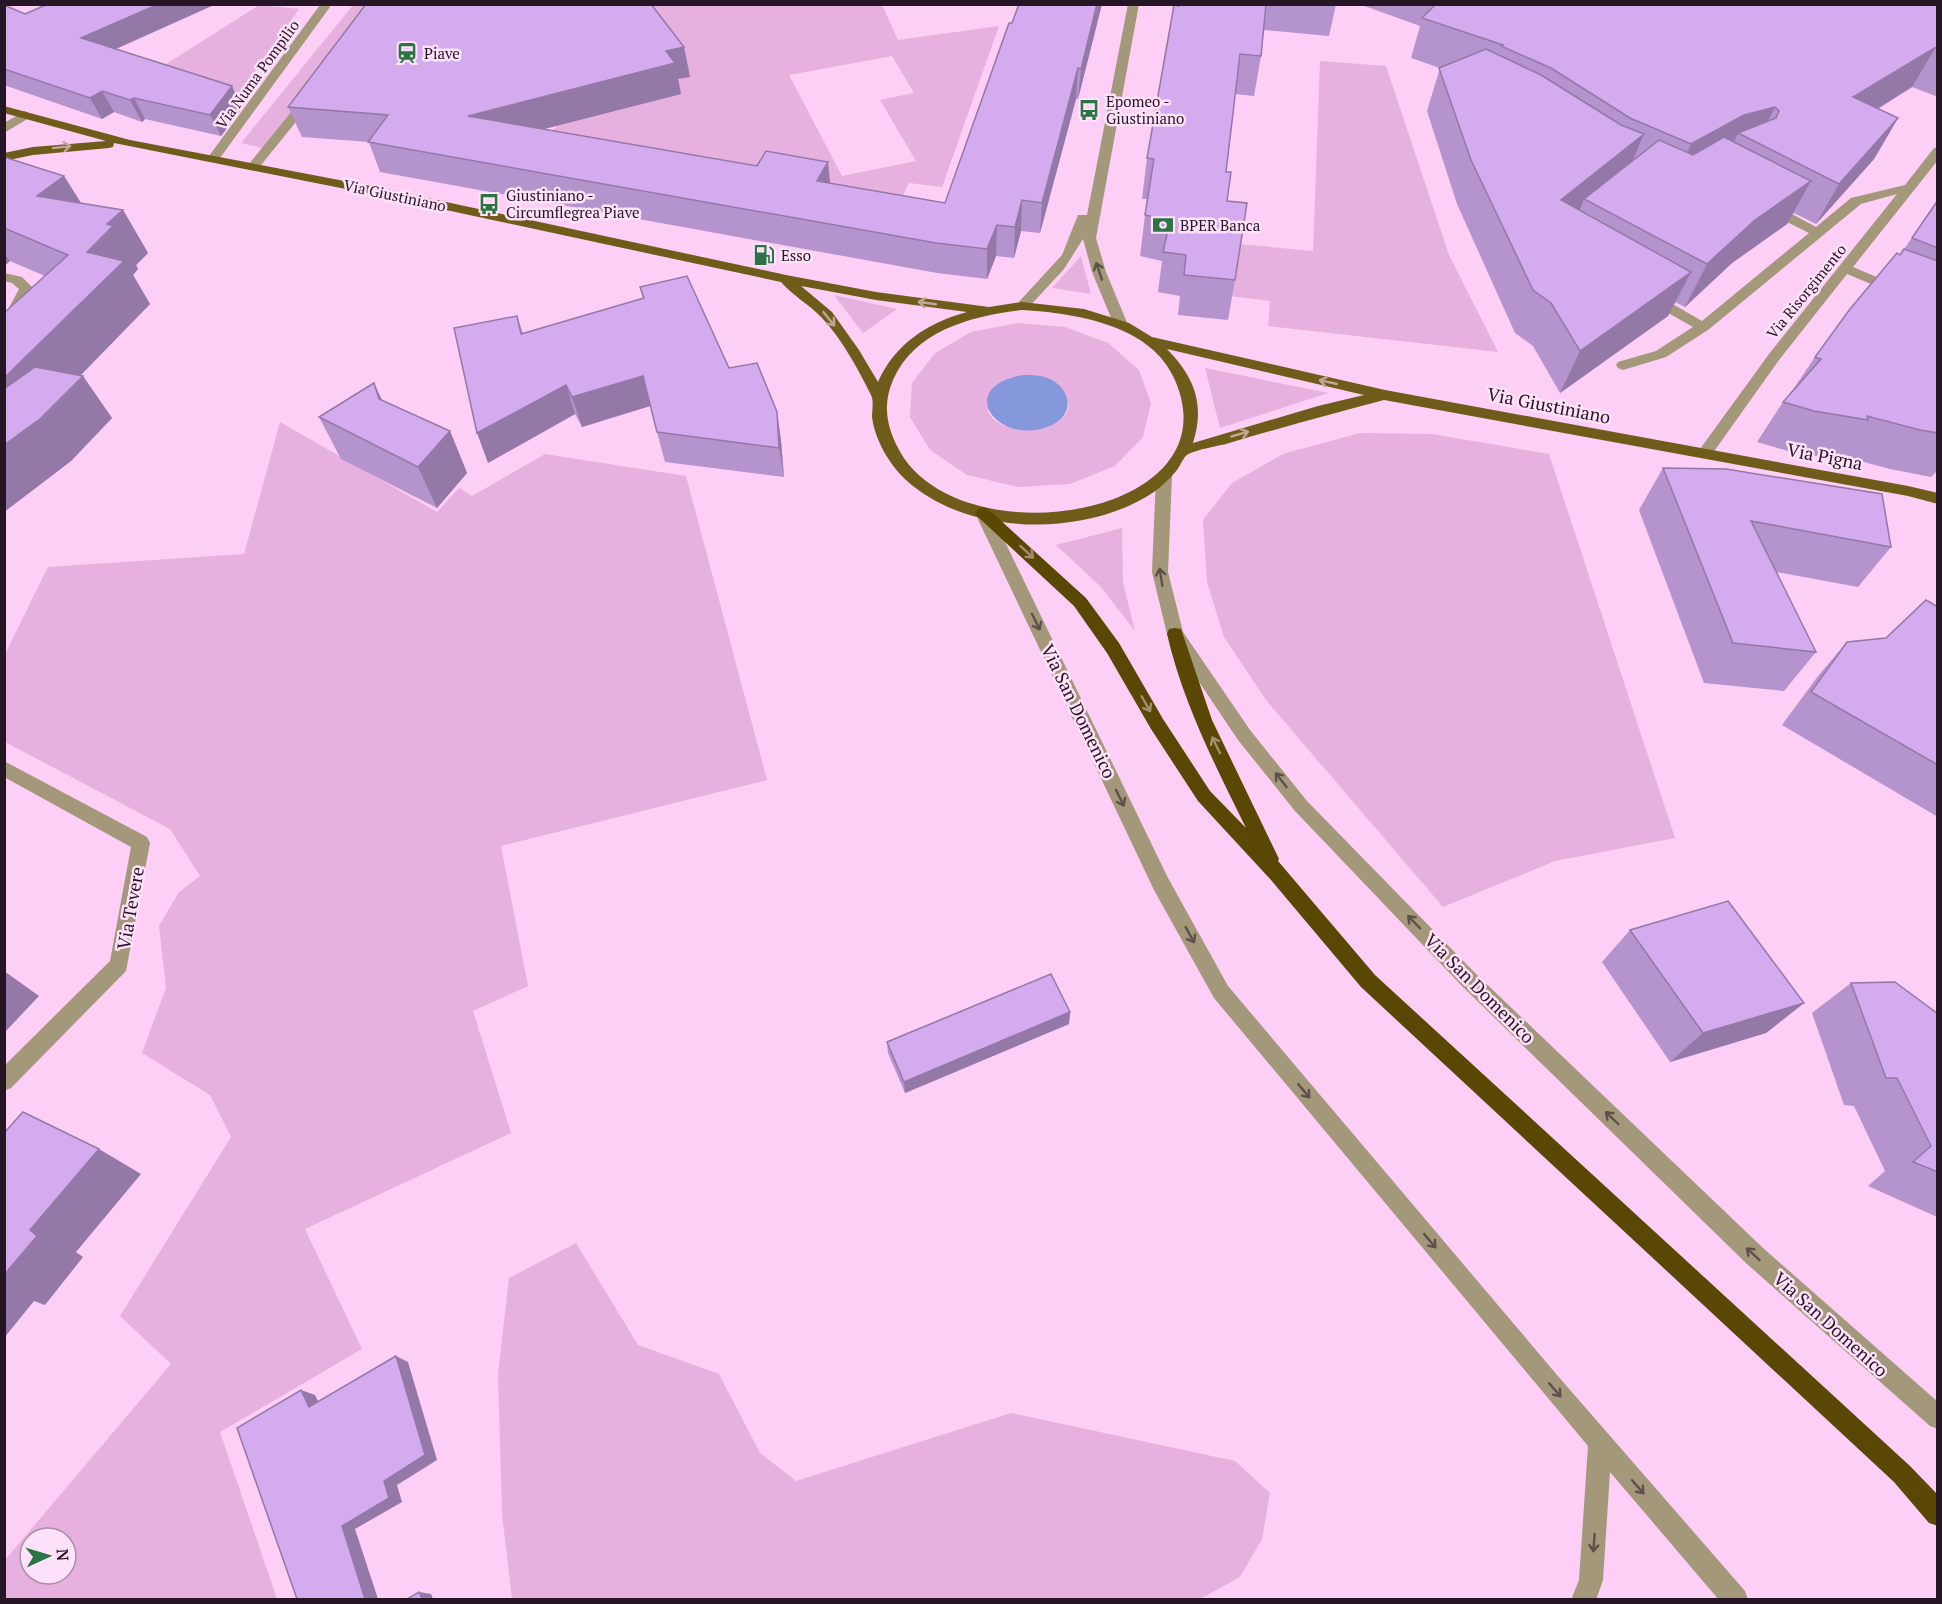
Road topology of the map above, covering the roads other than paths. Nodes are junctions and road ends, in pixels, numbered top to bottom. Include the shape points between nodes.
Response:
1 (1126, 4) edge
2 (1134, 4) edge
3 (324, 7) dead end
4 (320, 85) edge
5 (4, 109) edge
6 (25, 115) junction
7 (4, 129) edge
8 (129, 143) junction
9 (1938, 151) edge
10 (4, 157) edge
11 (213, 159) junction
12 (253, 167) junction
13 (1910, 187) junction
14 (1755, 200) edge
15 (1818, 233) junction
16 (1845, 268) junction
17 (4, 277) edge
18 (786, 279) junction
19 (1643, 293) edge
20 (1022, 306) junction
21 (1938, 308) edge
22 (985, 310) junction
23 (1121, 325) junction
24 (1703, 327) junction
25 (4, 332) edge
26 (1148, 341) junction
27 (1623, 366) edge
28 (1385, 395) junction
29 (880, 398) junction
30 (1184, 451) junction
31 (1705, 453) junction
32 (1164, 476) junction
33 (1938, 499) edge
34 (983, 513) junction
35 (1174, 634) junction
36 (4, 768) edge
37 (1278, 874) junction
38 (4, 1081) edge
39 (1938, 1418) edge
40 (1600, 1443) junction
41 (1938, 1514) edge
42 (1583, 1599) edge
43 (1736, 1599) edge

1 - 20 street via 1079,236 1066,259
23 -> 2 street via 1098,272 1089,238
3 - 11 street, Via Numa Pompilio
4 - 12 street
5 - 6 main road, Via Giustiniano
6 - 7 street
6 - 8 main road, Via Giustiniano
10 -> 8 main road via 89,144
8 - 11 main road, Via Giustiniano
9 - 13 street, Via Risorgimento
11 - 12 main road, Via Giustiniano
12 - 18 main road, Via Giustiniano
13 - 15 street via 1856,201
13 - 16 street, Via Risorgimento
14 - 15 street
15 - 24 street
16 - 21 street
16 - 31 street, Via Risorgimento
17 - 25 street via 17,280 26,288
22 -> 18 main road, Via Giustiniano
18 -> 29 main road via 827,315
19 - 24 street
20 - 22 main road
20 - 23 main road via 1079,311
22 - 29 main road via 946,323 914,343 891,368
23 - 26 main road
24 - 27 street via 1660,354
28 -> 26 main road, Via Giustiniano
26 - 30 main road via 1174,364 1188,392 1192,421
30 -> 28 main road
28 - 31 main road, Via Giustiniano
29 - 34 main road via 884,436 901,466 951,501
30 - 32 main road
31 - 33 main road, Via Pigna
32 - 34 main road via 1136,496 1102,511 1063,518 1022,519
35 -> 32 street, Via San Domenico via 1160,572
34 -> 37 highway via 1080,602 1113,648 1204,796
34 -> 40 street, Via San Domenico via 1161,884 1221,992
37 -> 35 highway via 1199,710 1180,663
39 -> 35 street, Via San Domenico via 1755,1256 1453,963 1301,806 1244,735
36 - 38 street, Via Tevere via 141,843 119,965
37 - 41 highway via 1368,981 1902,1474
40 -> 42 street via 1591,1580
40 -> 43 street, Via San Domenico

